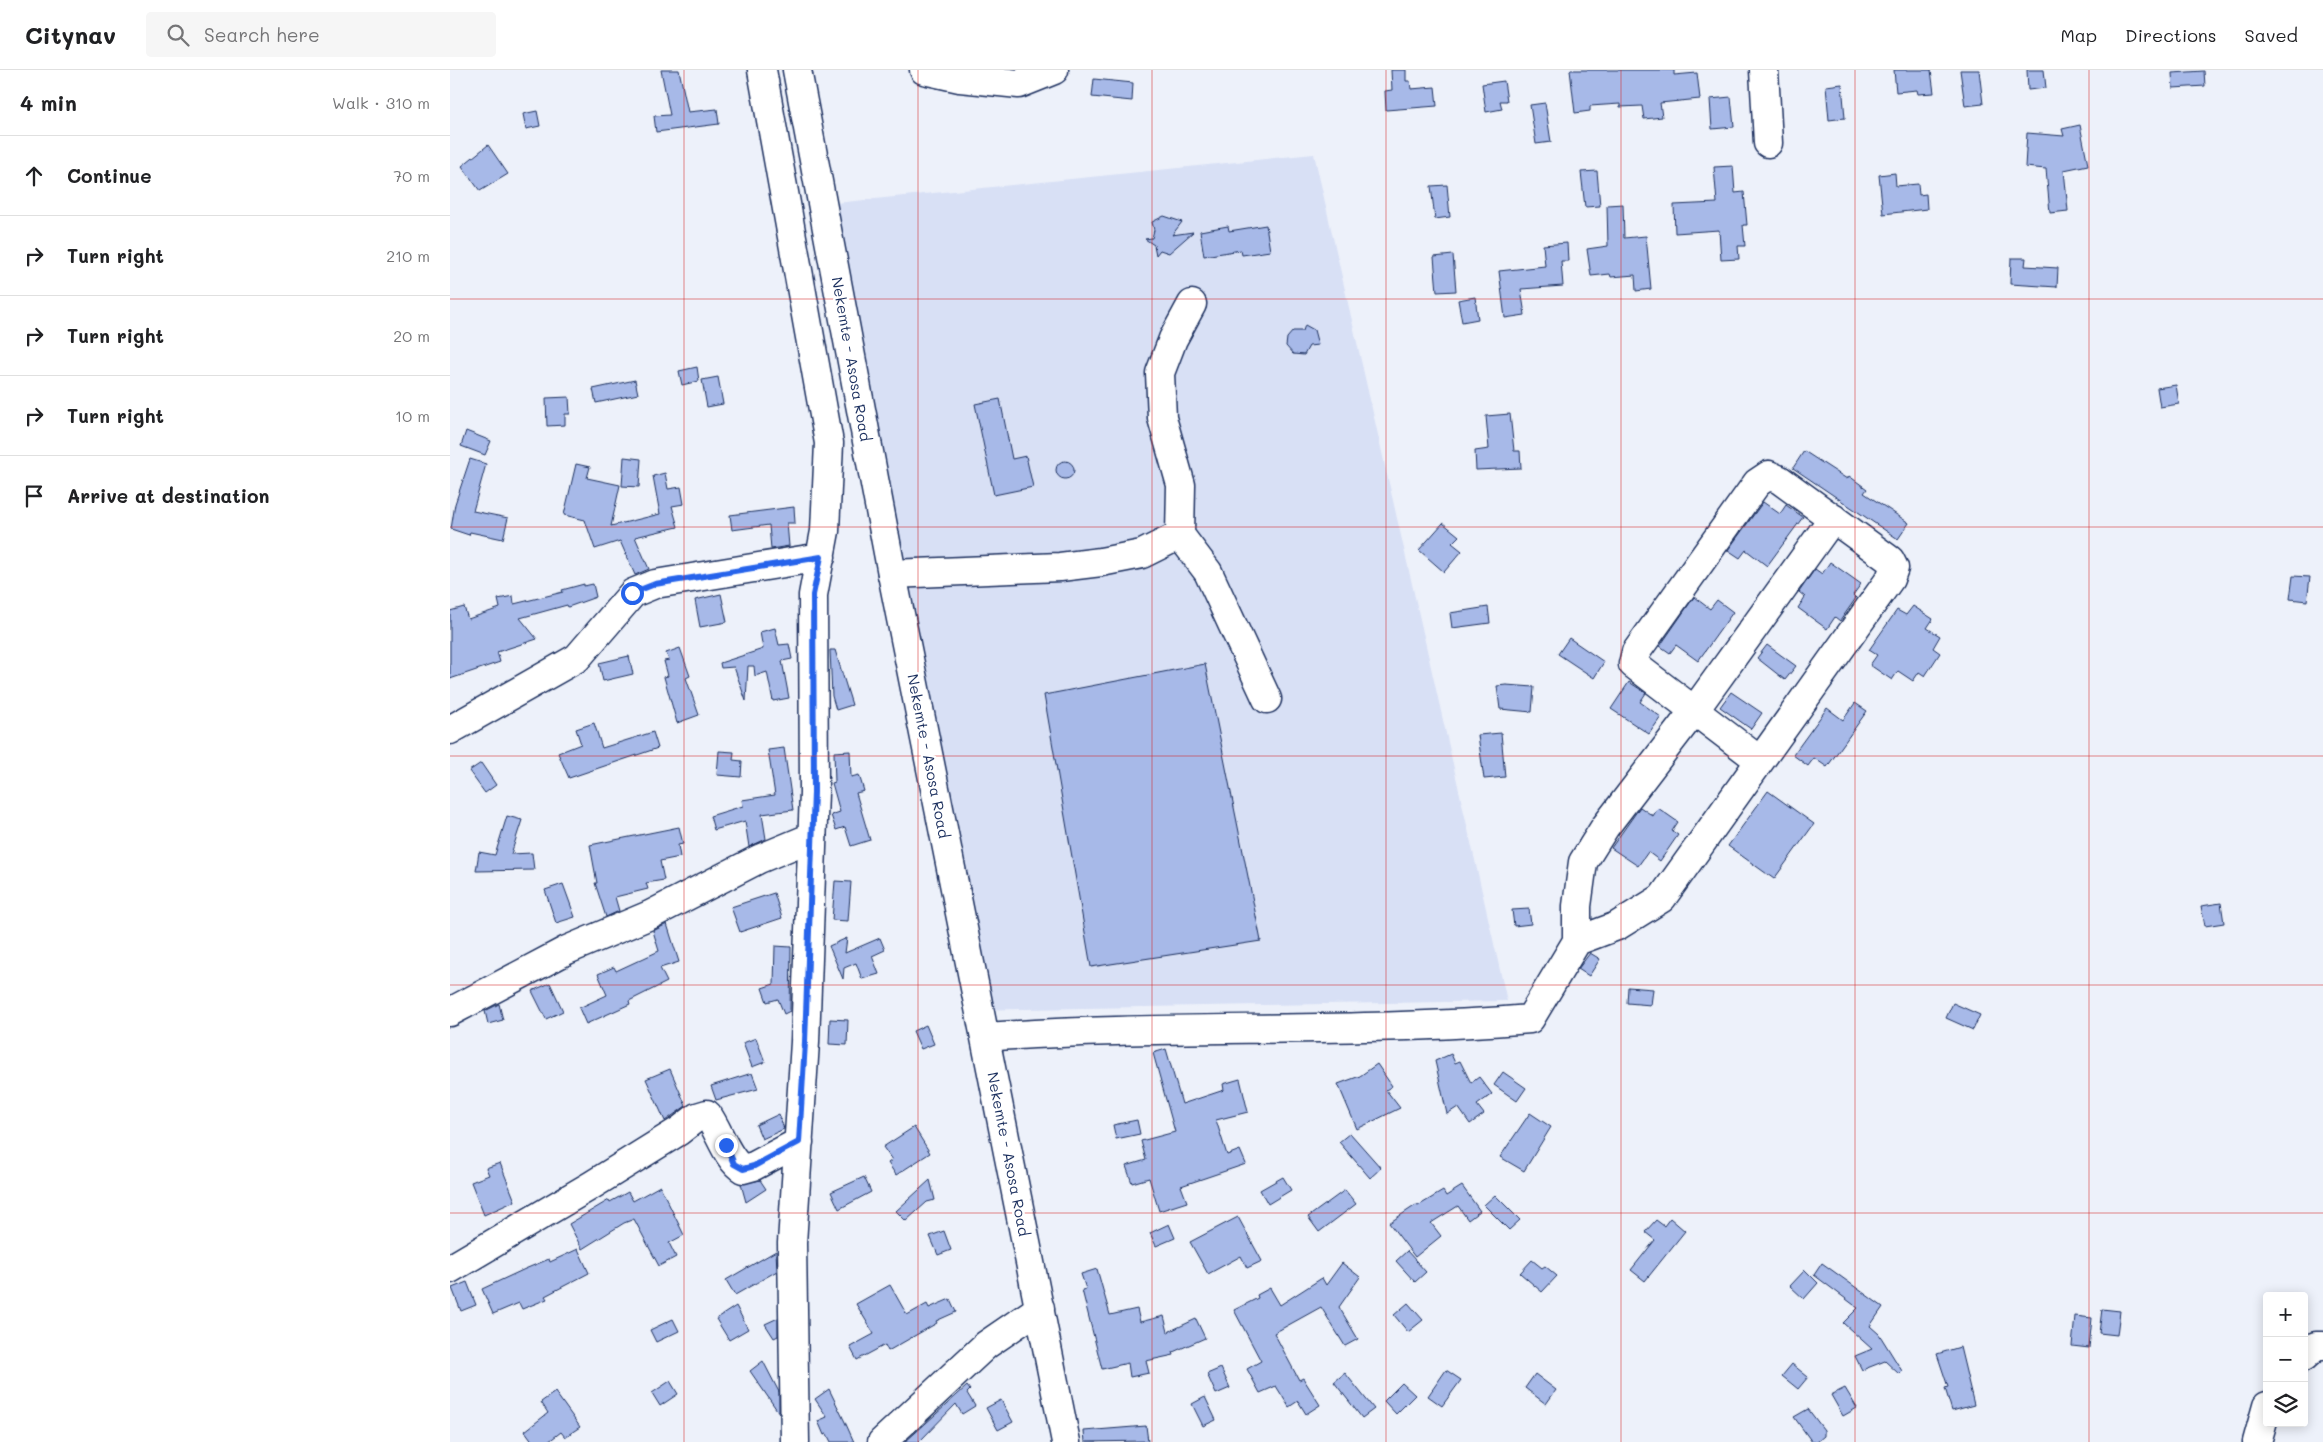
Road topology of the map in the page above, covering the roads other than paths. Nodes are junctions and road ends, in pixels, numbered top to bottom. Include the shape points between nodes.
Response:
1 (762, 70) edge
2 (797, 70) edge
3 (924, 70) edge
4 (1054, 70) edge
5 (1764, 70) edge
6 (1768, 143) dead end
7 (1192, 304) dead end
8 (1833, 518) junction
9 (1180, 534) junction
10 (821, 557) junction
11 (892, 574) junction
12 (1267, 699) dead end
13 (1694, 711) junction
14 (450, 730) edge
15 (1759, 760) junction
16 (812, 836) junction
17 (1577, 941) junction
18 (450, 1012) edge
19 (986, 1037) junction
20 (799, 1142) junction
21 (450, 1269) edge
22 (1040, 1308) junction
23 (2323, 1346) edge
24 (2308, 1353) edge
25 (2263, 1420) edge
26 (795, 1442) edge
27 (882, 1442) edge
28 (1066, 1442) edge
29 (2257, 1442) edge

1 - 10 main road via 829,443 826,531
2 - 11 main road, Nekemte - Asosa Road
3 - 4 main road via 960,78 1019,84
5 - 6 main road
7 - 9 main road via 1160,373 1162,418 1181,485
8 - 13 main road
8 - 13 main road via 1780,480 1769,475 1757,483 1636,652 1633,664
8 - 15 main road via 1890,560 1894,568
9 - 11 main road via 1142,554 1101,562 1060,567
9 - 12 main road via 1208,572
10 - 14 main road via 655,584 632,593 577,658
10 - 16 main road via 813,595
11 - 19 main road, Nekemte - Asosa Road
13 - 15 main road
13 - 17 main road via 1605,827 1584,862 1577,906
15 - 17 main road via 1662,898 1617,926
16 - 18 main road via 759,859 642,919 567,950
16 - 20 main road
17 - 19 main road via 1530,1019 1396,1026 1058,1032
19 - 22 main road, Nekemte - Asosa Road
20 - 21 main road via 743,1169 734,1164 707,1114 697,1117 592,1185
20 - 26 main road via 792,1243
22 - 27 main road via 986,1345
22 - 28 main road, Nekemte - Asosa Road
23 - 24 main road via 2316,1346
25 - 29 main road

